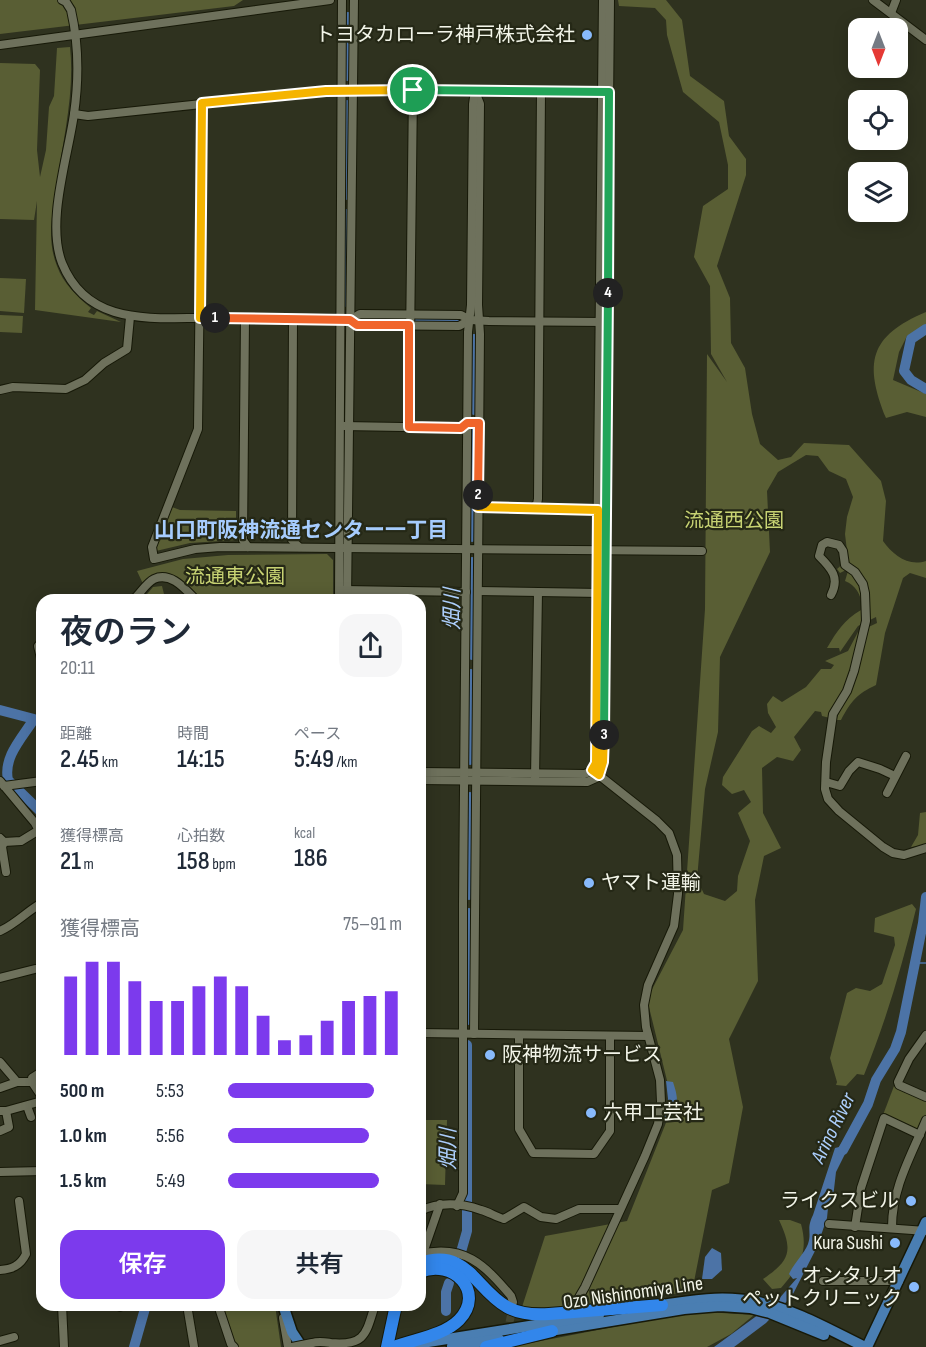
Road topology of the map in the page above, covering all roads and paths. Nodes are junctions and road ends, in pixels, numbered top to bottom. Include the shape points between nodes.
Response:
1 (62, 0) edge
2 (330, 0) edge
3 (342, 0) edge
4 (354, 0) edge
5 (603, 0) edge
6 (610, 0) edge
7 (873, 0) edge
8 (896, 0) edge
9 (891, 13) junction
10 (75, 34) junction
11 (926, 40) edge
12 (0, 45) edge
13 (354, 90) junction
14 (413, 90) junction
15 (341, 91) junction
16 (476, 91) junction
17 (541, 91) junction
18 (606, 92) junction
19 (202, 103) junction
20 (74, 114) junction
21 (340, 205) junction
22 (352, 205) junction
23 (475, 242) junction
24 (411, 315) junction
25 (130, 317) junction
26 (200, 318) junction
27 (245, 319) junction
28 (293, 320) junction
29 (340, 320) junction
30 (350, 320) junction
31 (470, 320) junction
32 (480, 320) junction
33 (540, 321) junction
34 (603, 322) junction
35 (409, 325) junction
36 (0, 390) edge
37 (467, 423) junction
38 (479, 423) junction
39 (344, 426) junction
40 (409, 427) junction
41 (478, 507) junction
42 (532, 508) junction
43 (602, 510) junction
44 (248, 547) junction
45 (299, 548) junction
46 (343, 548) junction
47 (466, 549) junction
48 (478, 549) junction
49 (601, 550) junction
50 (702, 551) dead end
51 (343, 590) junction
52 (478, 591) junction
53 (466, 592) junction
54 (538, 592) junction
55 (601, 593) junction
56 (139, 594) edge
57 (190, 594) edge
58 (341, 594) edge
59 (345, 594) edge
60 (393, 594) edge
61 (426, 594) edge
62 (831, 595) dead end
63 (466, 665) junction
64 (477, 665) junction
65 (906, 756) dead end
66 (426, 773) edge
67 (596, 773) junction
68 (464, 776) junction
69 (895, 776) junction
70 (476, 777) junction
71 (535, 777) junction
72 (426, 779) edge
73 (36, 782) edge
74 (826, 782) junction
75 (5, 785) edge
76 (887, 793) dead end
77 (0, 797) edge
78 (36, 828) edge
79 (36, 835) edge
80 (2, 840) edge
81 (926, 848) edge
82 (6, 872) dead end
83 (463, 903) junction
84 (475, 903) junction
85 (36, 906) edge
86 (0, 930) edge
87 (35, 969) dead end
88 (0, 978) edge
89 (426, 1033) edge
90 (463, 1033) junction
91 (474, 1034) junction
92 (519, 1035) junction
93 (926, 1035) edge
94 (610, 1036) junction
95 (648, 1036) junction
96 (0, 1062) edge
97 (36, 1076) edge
98 (17, 1082) junction
99 (32, 1082) junction
100 (0, 1088) edge
101 (36, 1089) edge
102 (926, 1097) edge
103 (36, 1102) edge
104 (27, 1106) junction
105 (3, 1111) edge
106 (31, 1117) dead end
107 (926, 1120) edge
108 (0, 1131) edge
109 (920, 1135) junction
110 (36, 1171) edge
111 (0, 1172) edge
112 (19, 1201) dead end
113 (440, 1204) junction
114 (464, 1207) junction
115 (426, 1208) edge
116 (620, 1209) junction
117 (829, 1224) dead end
118 (855, 1227) junction
119 (892, 1227) junction
120 (925, 1228) edge
121 (426, 1243) edge
122 (426, 1256) edge
123 (426, 1258) edge
124 (0, 1270) edge
125 (426, 1271) edge
126 (823, 1281) dead end
127 (899, 1281) junction
128 (513, 1302) dead end
129 (662, 1305) junction
130 (753, 1305) junction
131 (569, 1307) joint
132 (62, 1311) edge
133 (188, 1311) edge
134 (220, 1311) edge
135 (283, 1311) edge
136 (284, 1311) edge
137 (373, 1311) edge
138 (387, 1311) edge
139 (395, 1311) edge
140 (549, 1314) junction
141 (788, 1315) junction
142 (552, 1330) junction
143 (14, 1337) dead end
144 (0, 1341) edge
145 (307, 1345) edge
146 (63, 1347) edge
147 (194, 1347) edge
148 (234, 1347) edge
149 (290, 1347) edge
150 (380, 1347) edge
151 (387, 1347) edge
152 (396, 1347) edge
153 (446, 1347) edge
154 (486, 1347) edge
155 (849, 1347) edge
156 (866, 1347) edge

1 - 10 street via 71,10
2 - 10 street
3 - 15 street
4 - 13 street
5 - 18 street
6 - 18 street
7 - 9 street
8 - 9 street
9 - 11 street
10 - 12 street
10 - 20 street via 78,66
13 - 14 street
13 - 15 street
13 - 22 street
14 - 16 street
14 - 24 street
15 - 19 street
15 - 21 street
16 - 17 street
16 - 23 street
17 - 18 street
17 - 33 street
18 - 34 street
19 - 20 street via 88,116
19 - 26 street
20 - 25 street via 57,218 59,252 80,291 106,309
21 - 22 street
21 - 29 street
22 - 30 street
23 - 31 street
23 - 32 street
24 - 30 street via 358,314
24 - 31 street via 461,315
24 - 35 street
25 - 26 street
25 - 36 street via 127,350 75,386
26 - 27 street
26 - 44 street via 198,429 152,547 154,559 195,549
27 - 28 street
27 - 44 street via 243,540
28 - 29 street
28 - 45 street via 292,540
29 - 30 street
29 - 39 street
30 - 35 street via 357,325
30 - 39 street
31 - 32 street
31 - 35 street via 462,326
31 - 37 street
32 - 33 street
32 - 38 street
33 - 34 street
33 - 42 street via 538,499
34 - 43 street
35 - 40 street
37 - 38 street
37 - 40 street via 461,428
37 - 47 street
38 - 41 street
39 - 40 street
39 - 46 street
41 - 42 street
41 - 48 street
42 - 43 street
43 - 49 street
44 - 45 street
45 - 46 street
46 - 47 street
46 - 51 street
47 - 48 street
47 - 53 street
48 - 49 street
48 - 52 street
49 - 50 street
49 - 55 street
51 - 58 street
51 - 59 street
51 - 60 street
52 - 54 street
52 - 64 street
53 - 61 street
53 - 63 street
54 - 55 street
54 - 71 street
55 - 67 street via 603,762
56 - 57 street via 154,579 162,578 182,585
62 - 74 street via 836,579 819,556 826,542 839,545 845,565 863,584 866,621 847,691 833,714
63 - 64 street
63 - 68 street
64 - 70 street
65 - 69 street
66 - 68 street
67 - 71 street via 587,782
67 - 95 street via 664,827 678,855 674,926 646,994
68 - 70 street
68 - 72 street
68 - 83 street
69 - 74 street via 858,762 840,786
69 - 76 street
70 - 71 street
70 - 84 street
73 - 75 street
74 - 81 street via 828,799 883,848 904,855
75 - 77 street
75 - 78 street
79 - 80 street via 21,841
80 - 82 street
83 - 84 street
83 - 90 street
84 - 91 street
85 - 86 street
87 - 88 street
89 - 90 street
90 - 91 street
90 - 114 street
91 - 92 street
92 - 94 street
92 - 94 street via 519,1129 533,1153 594,1154 610,1131
93 - 102 street via 898,1082
94 - 95 street
95 - 116 street via 660,1080 660,1113 650,1145
96 - 98 street
97 - 99 street
98 - 99 street
98 - 100 street
99 - 101 street
103 - 104 street
104 - 105 street
104 - 106 street
105 - 108 street via 9,1127
107 - 109 street
109 - 118 street via 882,1118 861,1188
109 - 119 street via 897,1187
110 - 111 street
112 - 124 street via 26,1254 19,1264
113 - 114 street
113 - 115 street
113 - 121 street
114 - 116 street via 504,1219 524,1207 541,1217 556,1219 579,1209
116 - 131 street via 581,1294
117 - 118 street
118 - 119 street
119 - 120 street
120 - 127 main road
122 - 128 street via 447,1251 465,1255 482,1265
123 - 140 highway via 459,1264 506,1306 530,1314
125 - 152 highway via 437,1268 457,1274 467,1289 466,1307 447,1328
126 - 127 street
127 - 156 main road
129 - 130 main road, Ozo Nishinomiya Line via 714,1299
129 - 140 highway
129 - 152 main road, Ozo Nishinomiya Line
130 - 141 main road, Ozo Nishinomiya Line
130 - 142 main road, Ozo Nishinomiya Line via 691,1308
131 - 140 highway
132 - 146 street
133 - 147 street
134 - 148 street
135 - 149 street
136 - 145 main road via 292,1332
137 - 145 street via 361,1339
138 - 150 highway
139 - 151 highway
141 - 155 main road, Ozo Nishinomiya Line
141 - 156 main road, Ozo Nishinomiya Line
142 - 153 main road, Ozo Nishinomiya Line
142 - 154 highway
143 - 144 street
145 - 149 street, bridge

